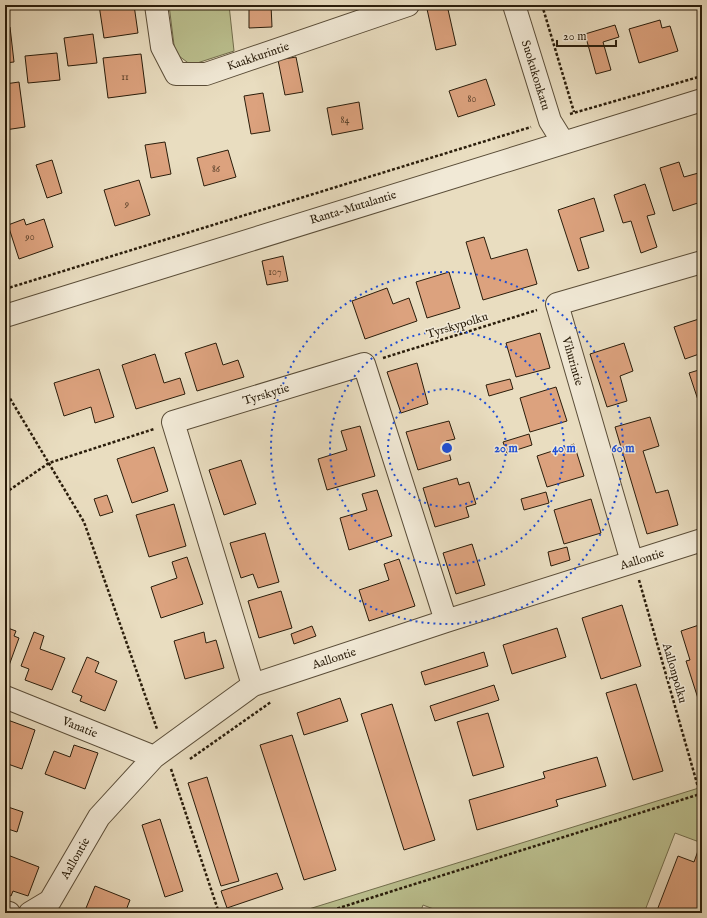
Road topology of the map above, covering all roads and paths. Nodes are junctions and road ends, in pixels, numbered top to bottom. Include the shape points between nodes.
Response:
1 (156, 5) edge
2 (408, 5) edge
3 (514, 5) edge
4 (542, 5) edge
5 (702, 76) edge
6 (702, 100) edge
7 (574, 112) junction
8 (550, 121) junction
9 (563, 142) junction
10 (702, 262) edge
11 (5, 289) edge
12 (557, 304) junction
13 (5, 316) edge
14 (364, 364) junction
15 (5, 390) edge
16 (173, 422) junction
17 (49, 463) junction
18 (5, 493) edge
19 (702, 540) edge
20 (639, 574) junction
21 (446, 621) junction
22 (253, 685) junction
23 (5, 697) edge
24 (272, 702) dead end
25 (159, 754) junction
26 (184, 763) dead end
27 (178, 767) dead end
28 (172, 772) junction
29 (166, 777) dead end
30 (701, 794) edge
31 (5, 912) edge
32 (9, 913) edge
33 (30, 913) edge
34 (219, 913) edge
35 (324, 913) edge

1 - 2 street, Kaakkurintie via 162,47 176,74 206,74
3 - 8 street, Suokukonkatu
4 - 7 path
5 - 7 path
6 - 9 street, Ranta-Mutalantie
7 - 8 path
8 - 9 street, Suokukonkatu
8 - 11 path
9 - 13 street, Ranta-Mutalantie
10 - 12 street
12 - 14 path, Tyrskypolku
12 - 20 street, Vihurintie
14 - 16 street, Tyrskytie
14 - 21 street
15 - 17 path
16 - 17 path
16 - 22 street
17 - 18 path
17 - 25 path via 84,522
19 - 20 street, Aallontie
20 - 21 street, Aallontie
20 - 30 path, Aallonpolku
21 - 22 street, Aallontie
22 - 25 street, Aallontie
23 - 25 street, Vanatie
24 - 26 path
25 - 28 path
25 - 33 street, Aallontie via 99,817 50,901
27 - 28 path
28 - 29 path
28 - 34 path
30 - 35 path
31 - 32 street

